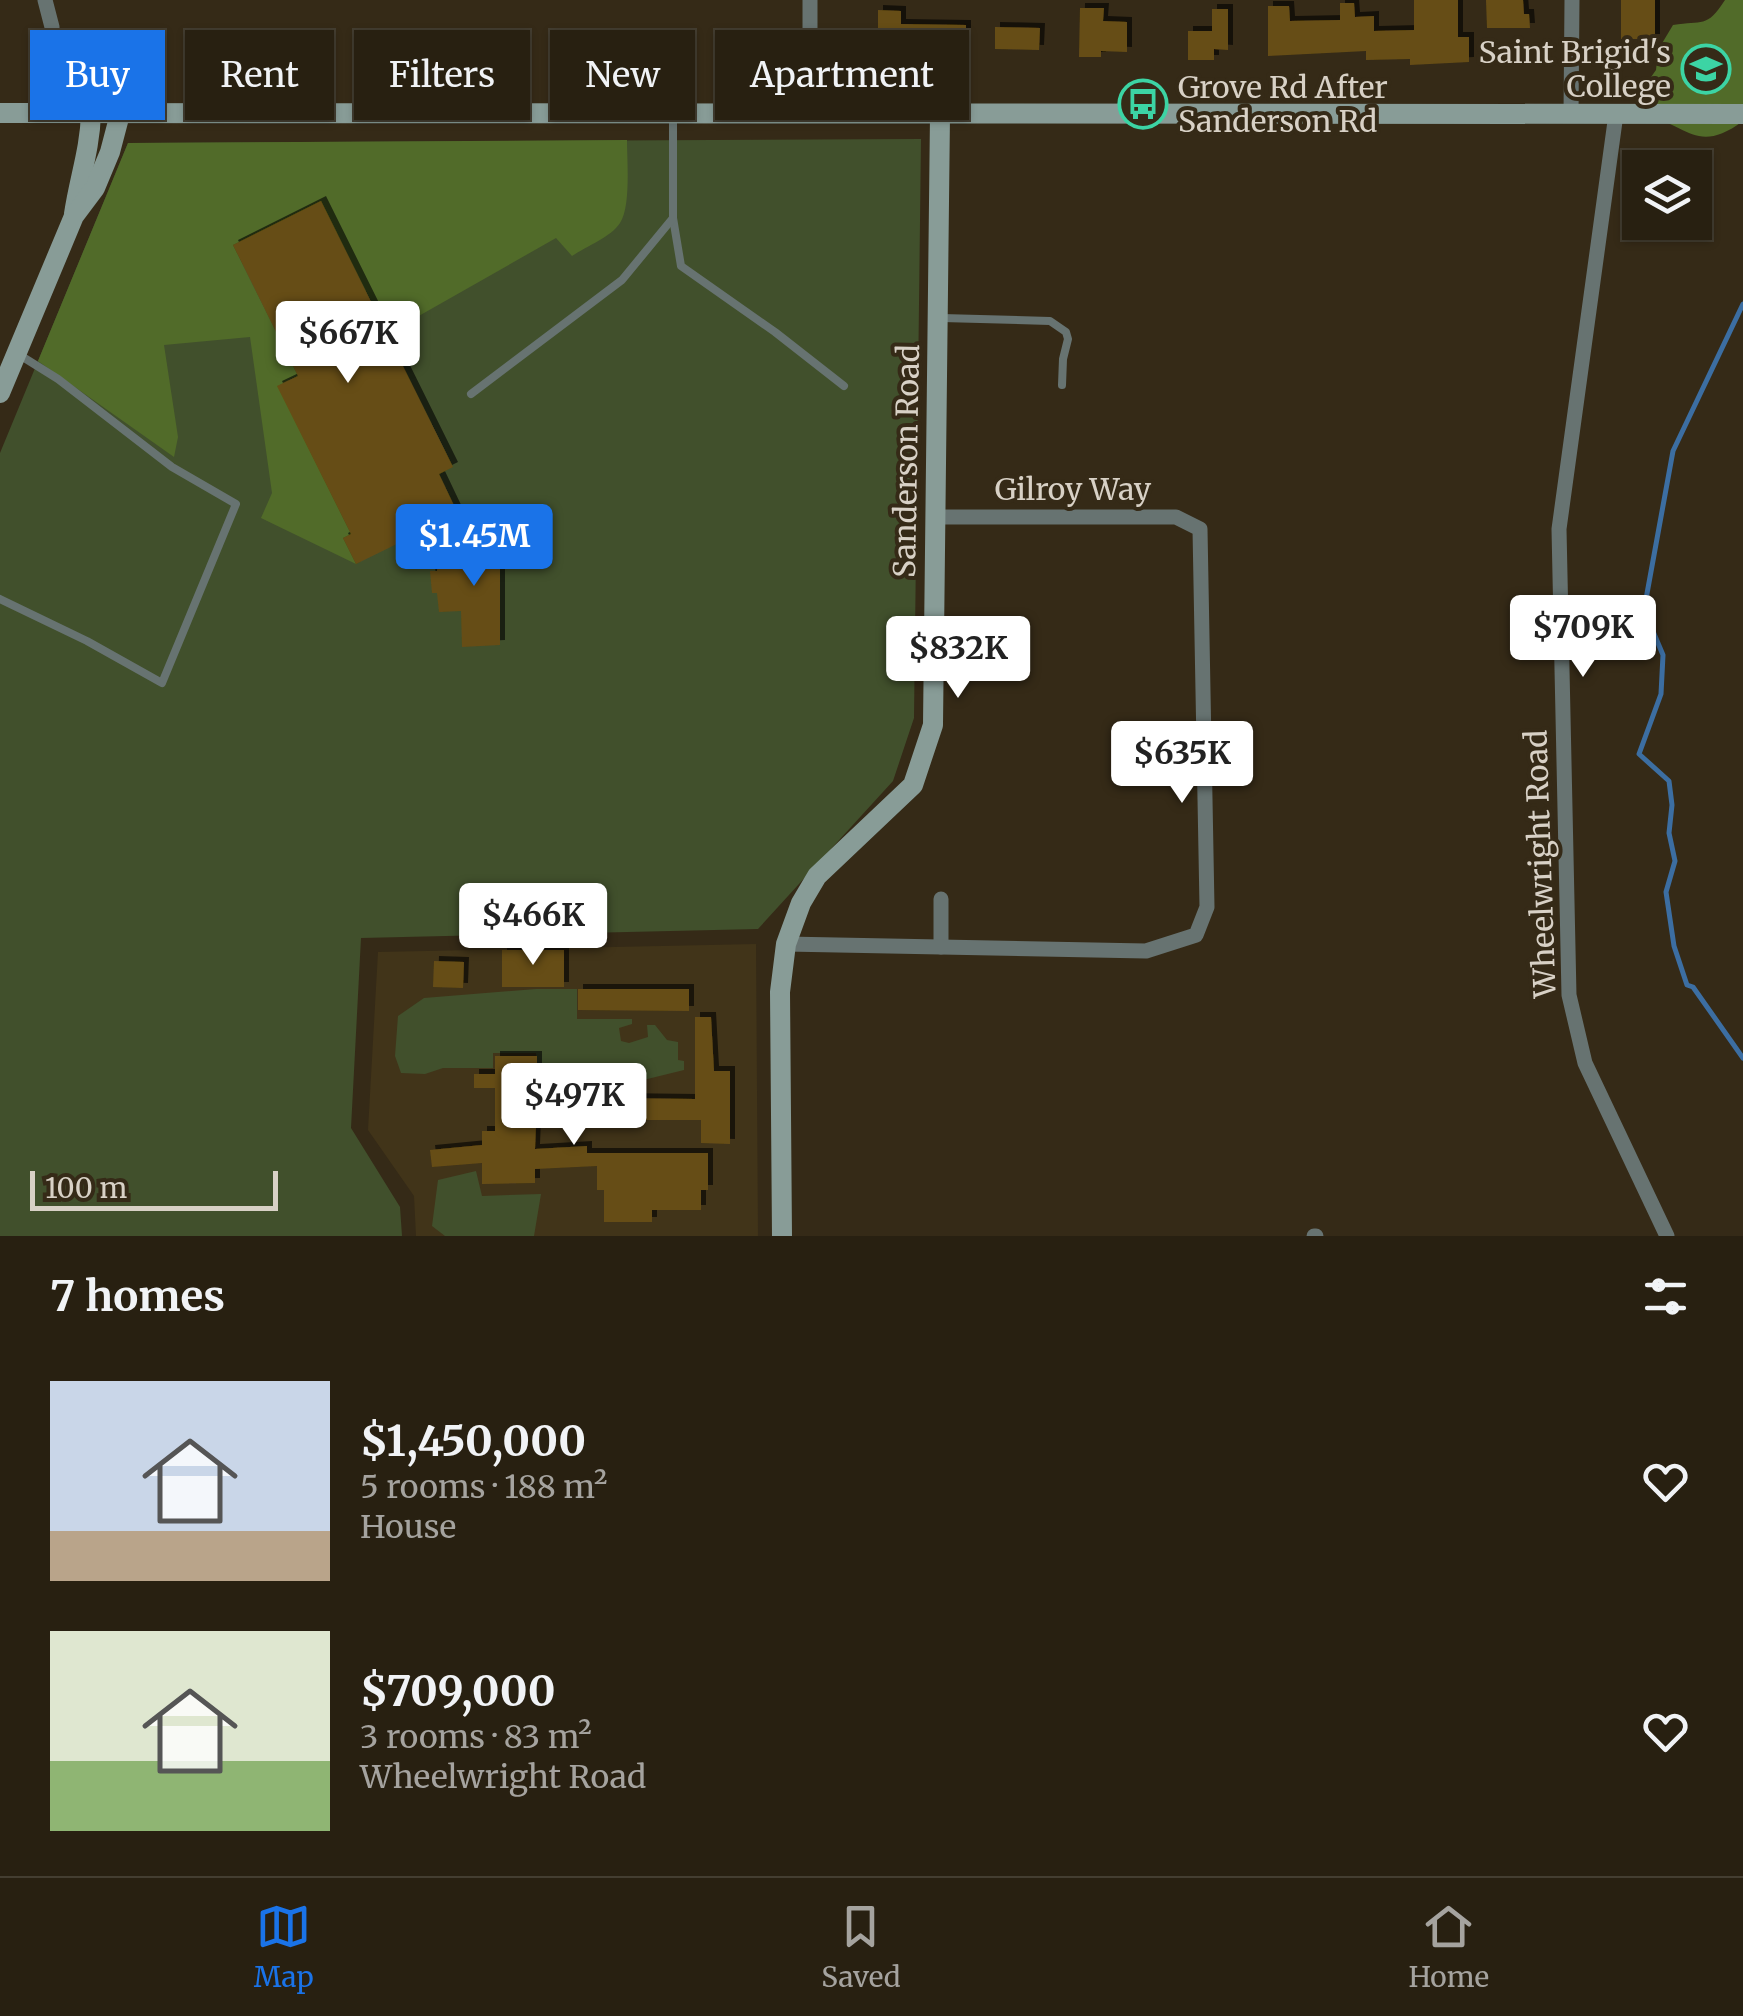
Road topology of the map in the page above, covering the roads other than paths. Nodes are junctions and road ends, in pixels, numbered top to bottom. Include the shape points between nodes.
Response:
1 (45, 0) edge
2 (810, 0) edge
3 (1572, 0) edge
4 (52, 30) edge
5 (810, 30) edge
6 (0, 113) edge
7 (30, 113) edge
8 (165, 114) edge
9 (969, 114) edge
10 (1572, 114) junction
11 (1616, 114) junction
12 (1743, 114) edge
13 (550, 115) edge
14 (90, 120) edge
15 (118, 120) edge
16 (673, 120) edge
17 (940, 120) edge
18 (74, 216) junction
19 (673, 218) junction
20 (938, 319) junction
21 (16, 353) junction
22 (1062, 385) dead end
23 (844, 386) dead end
24 (0, 393) edge
25 (471, 394) dead end
26 (935, 516) junction
27 (0, 599) edge
28 (941, 900) dead end
29 (786, 944) junction
30 (941, 947) junction
31 (782, 1236) edge
32 (1667, 1236) edge

1 - 4 street
2 - 5 street
3 - 10 street
6 - 7 street
8 - 13 street
9 - 10 street
10 - 11 street
11 - 12 street
11 - 32 street, Wheelwright Road via 1559,529 1569,996 1585,1064
14 - 18 street
15 - 18 street via 95,188
16 - 19 lane
17 - 20 street, Sanderson Road
18 - 21 street
19 - 23 lane via 681,266
19 - 25 lane via 622,280
20 - 22 lane via 1050,322 1068,338
20 - 26 street, Sanderson Road
21 - 24 street
21 - 27 lane via 236,504 162,683
26 - 29 street, Sanderson Road via 933,726 913,786 818,876
26 - 30 street, Gilroy Way via 1176,516 1200,529 1206,908 1196,936 1146,952
28 - 30 street
29 - 30 street, Gilroy Way
29 - 31 street, Sanderson Road via 780,992

